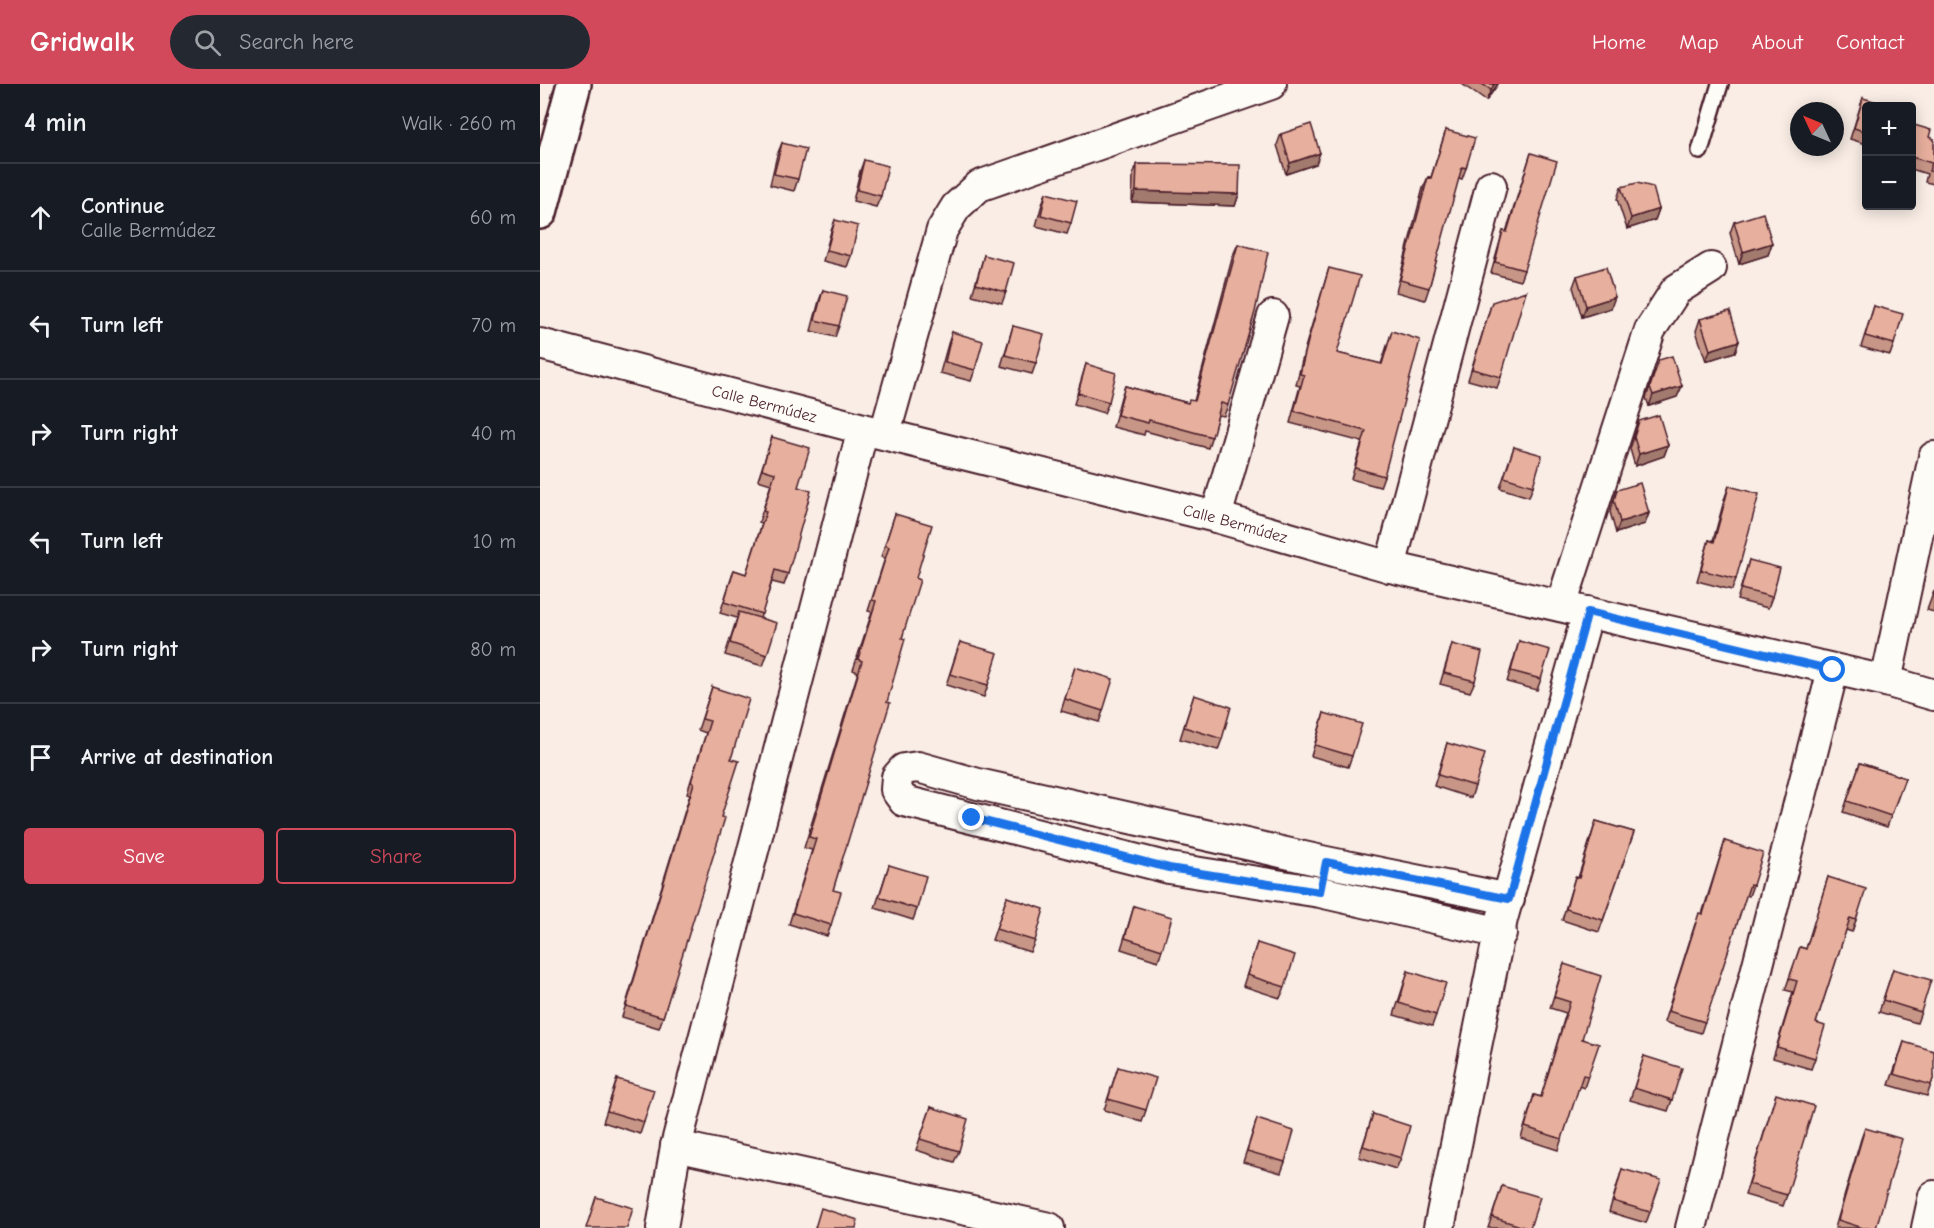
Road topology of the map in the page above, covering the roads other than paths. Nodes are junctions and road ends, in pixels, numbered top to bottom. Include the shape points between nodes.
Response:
1 (574, 84) edge
2 (1271, 84) edge
3 (1720, 84) edge
4 (549, 146) edge
5 (1700, 151) dead end
6 (1491, 186) dead end
7 (540, 212) edge
8 (1712, 268) dead end
9 (1273, 316) dead end
10 (540, 344) edge
11 (874, 431) junction
12 (1934, 457) edge
13 (1216, 517) junction
14 (1390, 567) junction
15 (1575, 609) junction
16 (1833, 670) junction
17 (1886, 681) junction
18 (1934, 695) edge
19 (978, 784) junction
20 (972, 818) junction
21 (1175, 827) junction
22 (1326, 862) junction
23 (1169, 868) junction
24 (1320, 892) junction
25 (1509, 899) junction
26 (1501, 933) junction
27 (676, 1146) junction
28 (1934, 1196) edge
29 (662, 1228) edge
30 (1049, 1228) edge
31 (1439, 1228) edge
32 (1692, 1228) edge
33 (1927, 1228) edge

1 - 4 street
2 - 11 street via 979,186 956,207 942,230
3 - 5 lane
4 - 7 street
6 - 14 street
8 - 15 street via 1676,290 1650,330
9 - 13 street
10 - 11 street, Calle Bermúdez
11 - 13 street, Calle Bermúdez
11 - 27 street
12 - 17 street
13 - 14 street, Calle Bermúdez
14 - 15 street, Calle Bermúdez
15 - 16 street, Calle Bermúdez
15 - 25 street
16 - 17 street, Calle Bermúdez
16 - 32 street
17 - 18 street, Calle Bermúdez
19 - 20 street
19 - 20 street via 918,767 904,769 897,777 896,790 904,801
19 - 21 street
20 - 23 street
21 - 22 street
21 - 23 street
22 - 24 street
22 - 25 street
23 - 24 street
24 - 26 street
25 - 26 street
26 - 31 street
27 - 29 street
27 - 30 street
28 - 33 street

